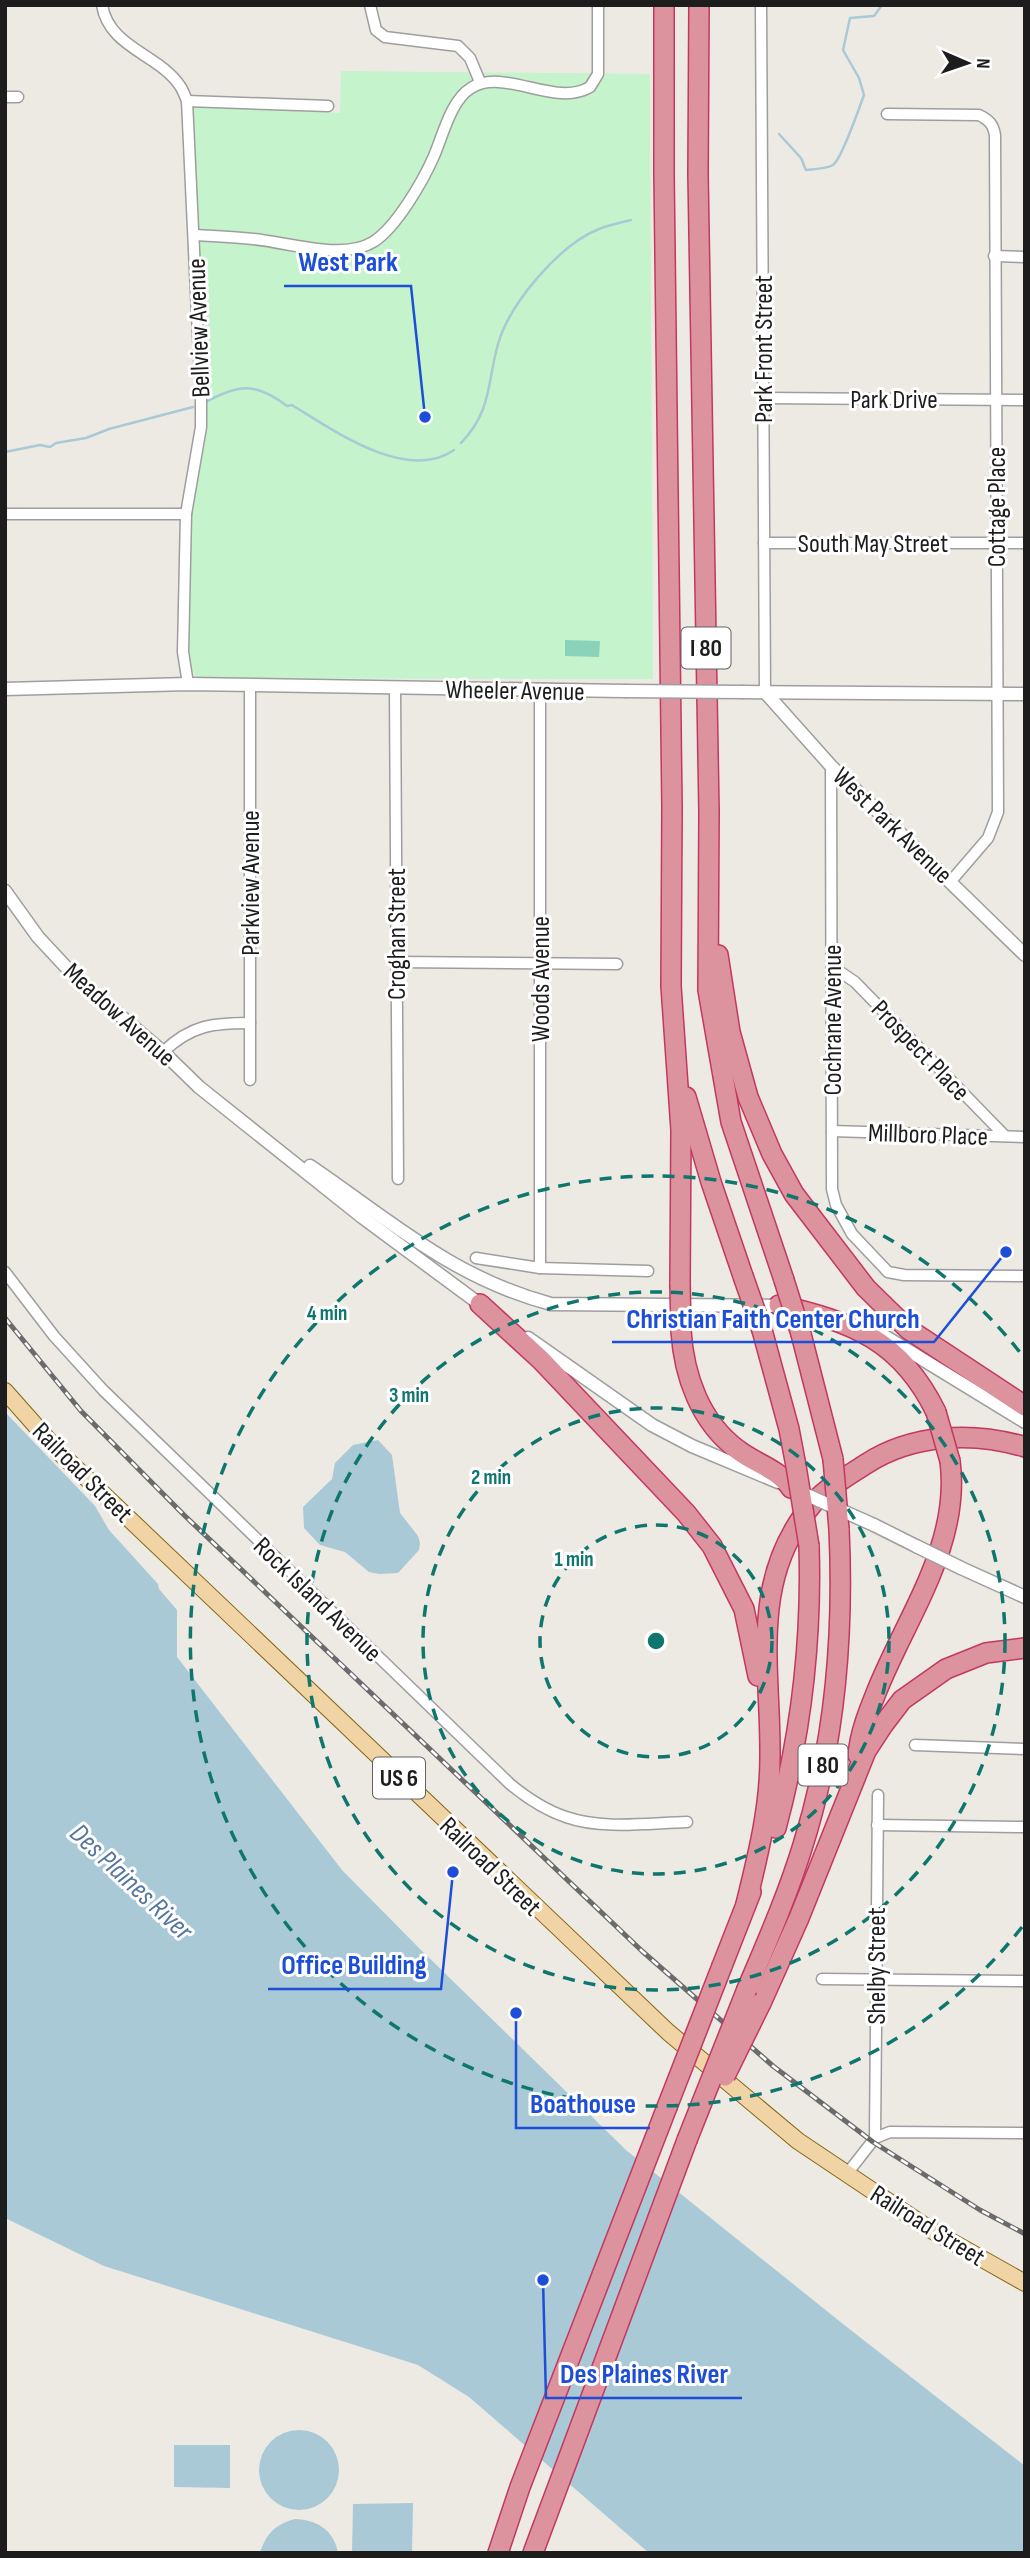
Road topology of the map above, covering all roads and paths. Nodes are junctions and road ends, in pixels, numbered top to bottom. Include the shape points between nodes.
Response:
1 (103, 5) edge
2 (370, 5) edge
3 (598, 5) edge
4 (664, 5) edge
5 (699, 5) edge
6 (761, 5) edge
7 (480, 82) junction
8 (5, 97) edge
9 (18, 97) dead end
10 (187, 101) junction
11 (328, 106) dead end
12 (887, 114) dead end
13 (194, 235) junction
14 (994, 256) junction
15 (1025, 257) edge
16 (764, 398) junction
17 (996, 400) junction
18 (1025, 400) edge
19 (5, 514) edge
20 (186, 514) junction
21 (996, 542) junction
22 (764, 543) junction
23 (1025, 543) edge
24 (188, 684) junction
25 (250, 686) junction
26 (395, 688) junction
27 (5, 689) edge
28 (540, 691) junction
29 (765, 692) junction
30 (996, 694) junction
31 (1025, 694) edge
32 (831, 766) junction
33 (709, 812) junction
34 (951, 881) junction
35 (6, 892) edge
36 (1025, 956) edge
37 (395, 962) junction
38 (541, 964) junction
39 (617, 964) dead end
40 (833, 967) junction
41 (250, 1023) junction
42 (163, 1052) junction
43 (677, 1065) junction
44 (250, 1080) dead end
45 (248, 1124) junction
46 (832, 1131) junction
47 (1005, 1136) junction
48 (1025, 1137) edge
49 (398, 1180) dead end
50 (476, 1258) dead end
51 (540, 1268) junction
52 (648, 1271) dead end
53 (5, 1272) edge
54 (1025, 1276) edge
55 (480, 1304) junction
56 (779, 1305) junction
57 (5, 1391) edge
58 (1025, 1406) edge
59 (1025, 1422) edge
60 (1025, 1447) edge
61 (791, 1488) junction
62 (1025, 1597) edge
63 (1025, 1648) edge
64 (915, 1745) dead end
65 (1025, 1749) edge
66 (770, 1757) junction
67 (855, 1777) junction
68 (878, 1795) dead end
69 (687, 1822) dead end
70 (877, 1825) junction
71 (1025, 1827) edge
72 (746, 1904) junction
73 (822, 1979) dead end
74 (876, 1980) junction
75 (1025, 1980) edge
76 (754, 1996) junction
77 (1025, 2133) edge
78 (875, 2138) junction
79 (846, 2175) junction
80 (1025, 2283) edge
81 (498, 2553) edge
82 (533, 2553) edge

1 - 10 street via 118,37 180,85
2 - 7 street via 376,30 385,37 458,46 470,58
3 - 7 street via 598,74 590,87 573,93
4 - 43 highway, I 80 via 671,986
5 - 33 highway, I 80
6 - 16 street, Park Front Street
7 - 13 street via 461,94 427,172 390,227 374,242 356,250 325,250
8 - 9 street
10 - 11 street
10 - 13 street, Bellview Avenue
12 - 14 street, Cottage Place via 978,115 994,126
13 - 20 street, Bellview Avenue via 201,427
14 - 15 street
14 - 17 street, Cottage Place
16 - 17 street, Park Drive
16 - 22 street, Park Front Street
17 - 18 street, Park Drive
17 - 21 street, Cottage Place
19 - 20 street
20 - 24 street, Bellview Avenue via 183,652
21 - 22 street, South May Street
21 - 23 street, South May Street
21 - 30 street, Cottage Place
22 - 29 street, Park Front Street
24 - 25 street, Wheeler Avenue
24 - 27 street, Wheeler Avenue
25 - 26 street, Wheeler Avenue
25 - 41 street, Parkview Avenue
26 - 28 street, Wheeler Avenue
26 - 37 street, Croghan Street
28 - 29 street, Wheeler Avenue, bridge
28 - 38 street, Woods Avenue
29 - 30 street, Wheeler Avenue
29 - 32 street, West Park Avenue
30 - 31 street, Wheeler Avenue
30 - 34 street, Cottage Place via 998,812 988,838
32 - 34 street, West Park Avenue
32 - 40 street, Cochrane Avenue
33 - 58 highway via 719,966 730,1032 748,1097 772,1154 794,1194 866,1288 908,1329
33 - 76 highway, I 80, bridge via 708,990 732,1122 801,1334 833,1459 841,1579 833,1717 823,1767 804,1843
34 - 36 street, West Park Avenue
35 - 42 street, Meadow Avenue via 38,937 78,980
37 - 38 street
37 - 49 street, Croghan Street
38 - 39 street
38 - 51 street, Woods Avenue
40 - 46 street, Cochrane Avenue
40 - 47 street, Prospect Place via 855,982
41 - 42 street via 217,1023 191,1031
41 - 44 street, Parkview Avenue
42 - 45 street, Meadow Avenue
43 - 61 highway, bridge via 684,1362 699,1404 714,1426 738,1451 785,1478
43 - 72 highway, I 80, bridge via 762,1330 789,1429 809,1546 801,1716 775,1831
45 - 55 street via 362,1217
45 - 56 street via 422,1246 514,1294 551,1304
46 - 47 street, Millboro Place
46 - 54 street, Cochrane Avenue via 836,1206 844,1224 888,1272
47 - 48 street, Millboro Place
50 - 51 street
51 - 52 street
53 - 69 street, Rock Island Avenue via 103,1390 510,1784 533,1802 568,1818 602,1823
55 - 61 street via 652,1425
55 - 66 highway via 541,1360 712,1546 744,1609
56 - 59 street via 862,1323
56 - 67 highway, bridge via 857,1328 909,1370 936,1412 950,1461 953,1489 942,1548 865,1722
57 - 79 main road, Railroad Street / US 6 via 59,1451 598,1968 798,2141
60 - 66 highway via 965,1437 913,1443 874,1458 815,1501 786,1548 767,1613
61 - 62 street, bridge
63 - 67 highway via 986,1653 946,1669 902,1700 866,1751
64 - 65 street
66 - 72 highway via 769,1804
67 - 76 highway via 799,1919
68 - 70 street, Shelby Street
70 - 71 street
70 - 74 street, Shelby Street
72 - 81 highway, I 80, bridge
73 - 74 street
74 - 75 street
74 - 78 street, Shelby Street
76 - 82 highway, bridge via 710,2109 687,2140
77 - 78 street via 890,2132
78 - 79 street
79 - 80 main road, Railroad Street / US 6

